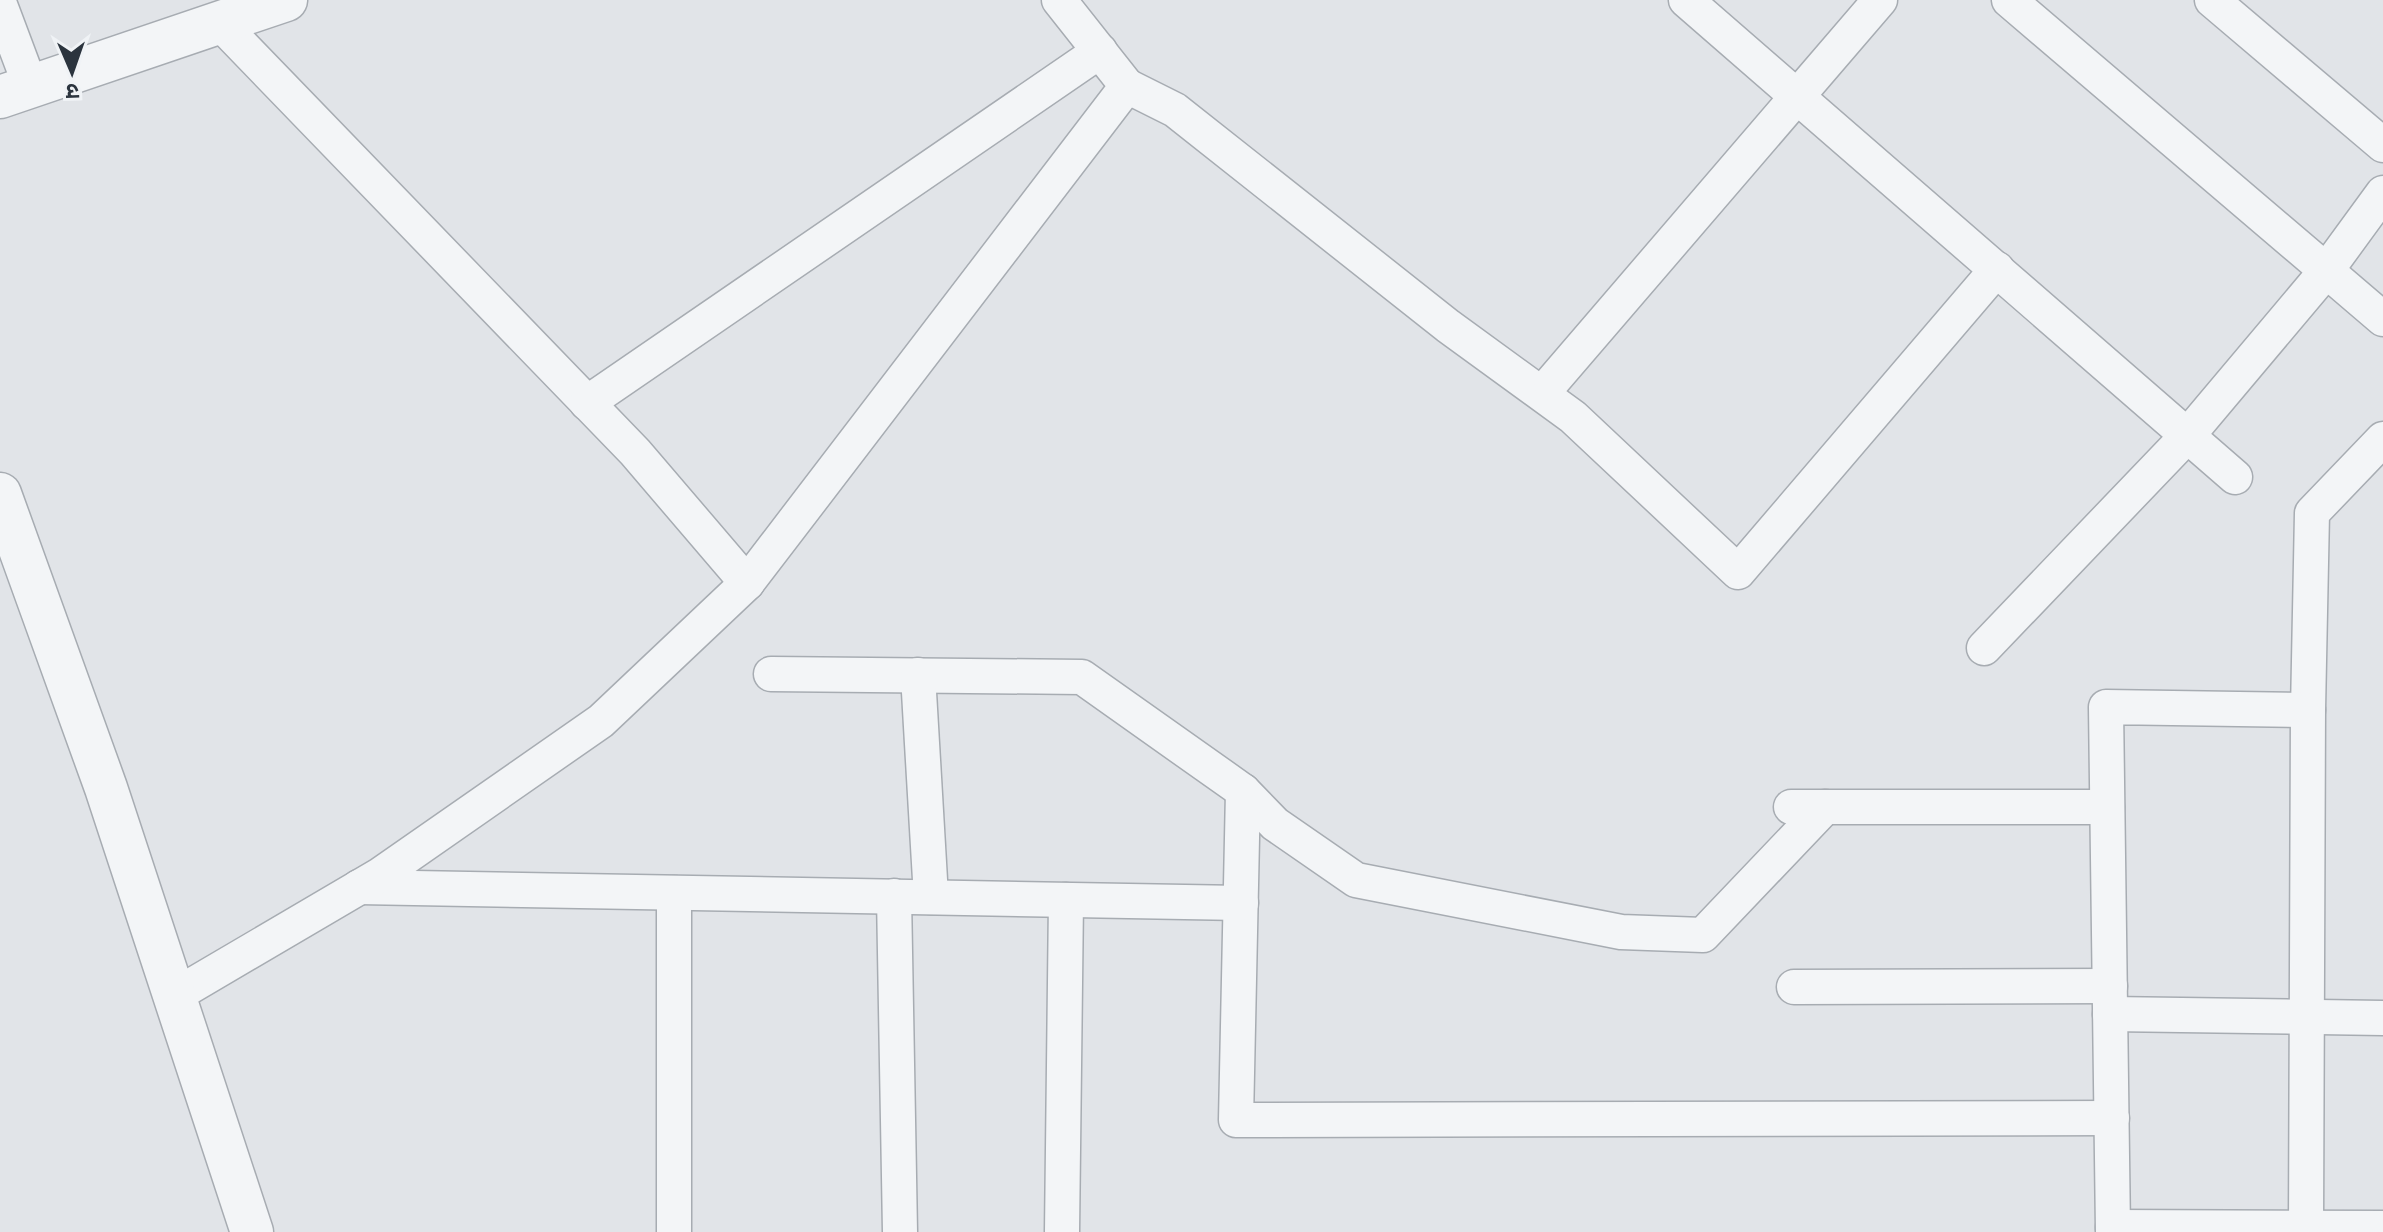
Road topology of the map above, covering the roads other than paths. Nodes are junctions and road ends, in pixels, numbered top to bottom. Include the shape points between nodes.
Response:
1 (286, 0) edge
2 (1059, 0) edge
3 (1686, 0) edge
4 (1880, 0) edge
5 (2009, 0) edge
6 (2212, 0) edge
7 (0, 5) edge
8 (219, 22) junction
9 (1100, 51) junction
10 (1127, 86) junction
11 (15, 91) edge
12 (1797, 97) junction
13 (2383, 145) edge
14 (2383, 193) edge
15 (1997, 269) junction
16 (2326, 271) junction
17 (2383, 319) edge
18 (1551, 383) dead end
19 (587, 403) junction
20 (2188, 435) junction
21 (2383, 439) edge
22 (2235, 477) dead end
23 (0, 494) edge
24 (747, 583) junction
25 (1984, 648) dead end
26 (771, 674) dead end
27 (918, 675) junction
28 (2308, 710) junction
29 (1243, 791) junction
30 (1791, 807) dead end
31 (1825, 807) junction
32 (2107, 807) junction
33 (359, 887) junction
34 (674, 893) junction
35 (894, 896) junction
36 (931, 897) junction
37 (1066, 900) junction
38 (1241, 903) junction
39 (1794, 987) dead end
40 (174, 996) junction
41 (2110, 1000) junction
42 (2307, 1016) junction
43 (2383, 1018) edge
44 (2112, 1118) junction
45 (2306, 1227) junction
46 (2383, 1228) edge
47 (2113, 1229) edge
48 (252, 1232) edge
49 (674, 1232) edge
50 (900, 1232) edge
51 (1062, 1232) edge

1 - 8 street
2 - 9 street
3 - 12 street
4 - 12 street
5 - 16 street
6 - 13 street
7 - 11 street
8 - 11 street
8 - 19 street
9 - 10 street
9 - 19 street
10 - 15 street via 1175,110 1448,326 1573,417 1738,572
10 - 24 street
12 - 15 street
12 - 18 street
14 - 16 street
15 - 20 street
16 - 17 street
16 - 20 street
19 - 24 street
20 - 22 street
20 - 25 street
21 - 28 street via 2312,513
23 - 40 street
24 - 33 street via 601,721
26 - 27 street
27 - 29 street via 1082,677
27 - 36 street
28 - 32 street via 2106,707
28 - 42 street
29 - 31 street via 1275,824 1356,880 1621,932 1703,935
29 - 38 street
30 - 31 street
31 - 32 street
32 - 41 street
33 - 34 street
33 - 40 street
34 - 35 street
34 - 49 street
35 - 36 street
35 - 50 street
36 - 37 street
37 - 38 street
37 - 51 street
38 - 44 street via 1236,1120
39 - 41 street
40 - 48 street
41 - 42 street
41 - 44 street
42 - 43 street
42 - 45 street
44 - 47 street
45 - 46 street
45 - 47 street

